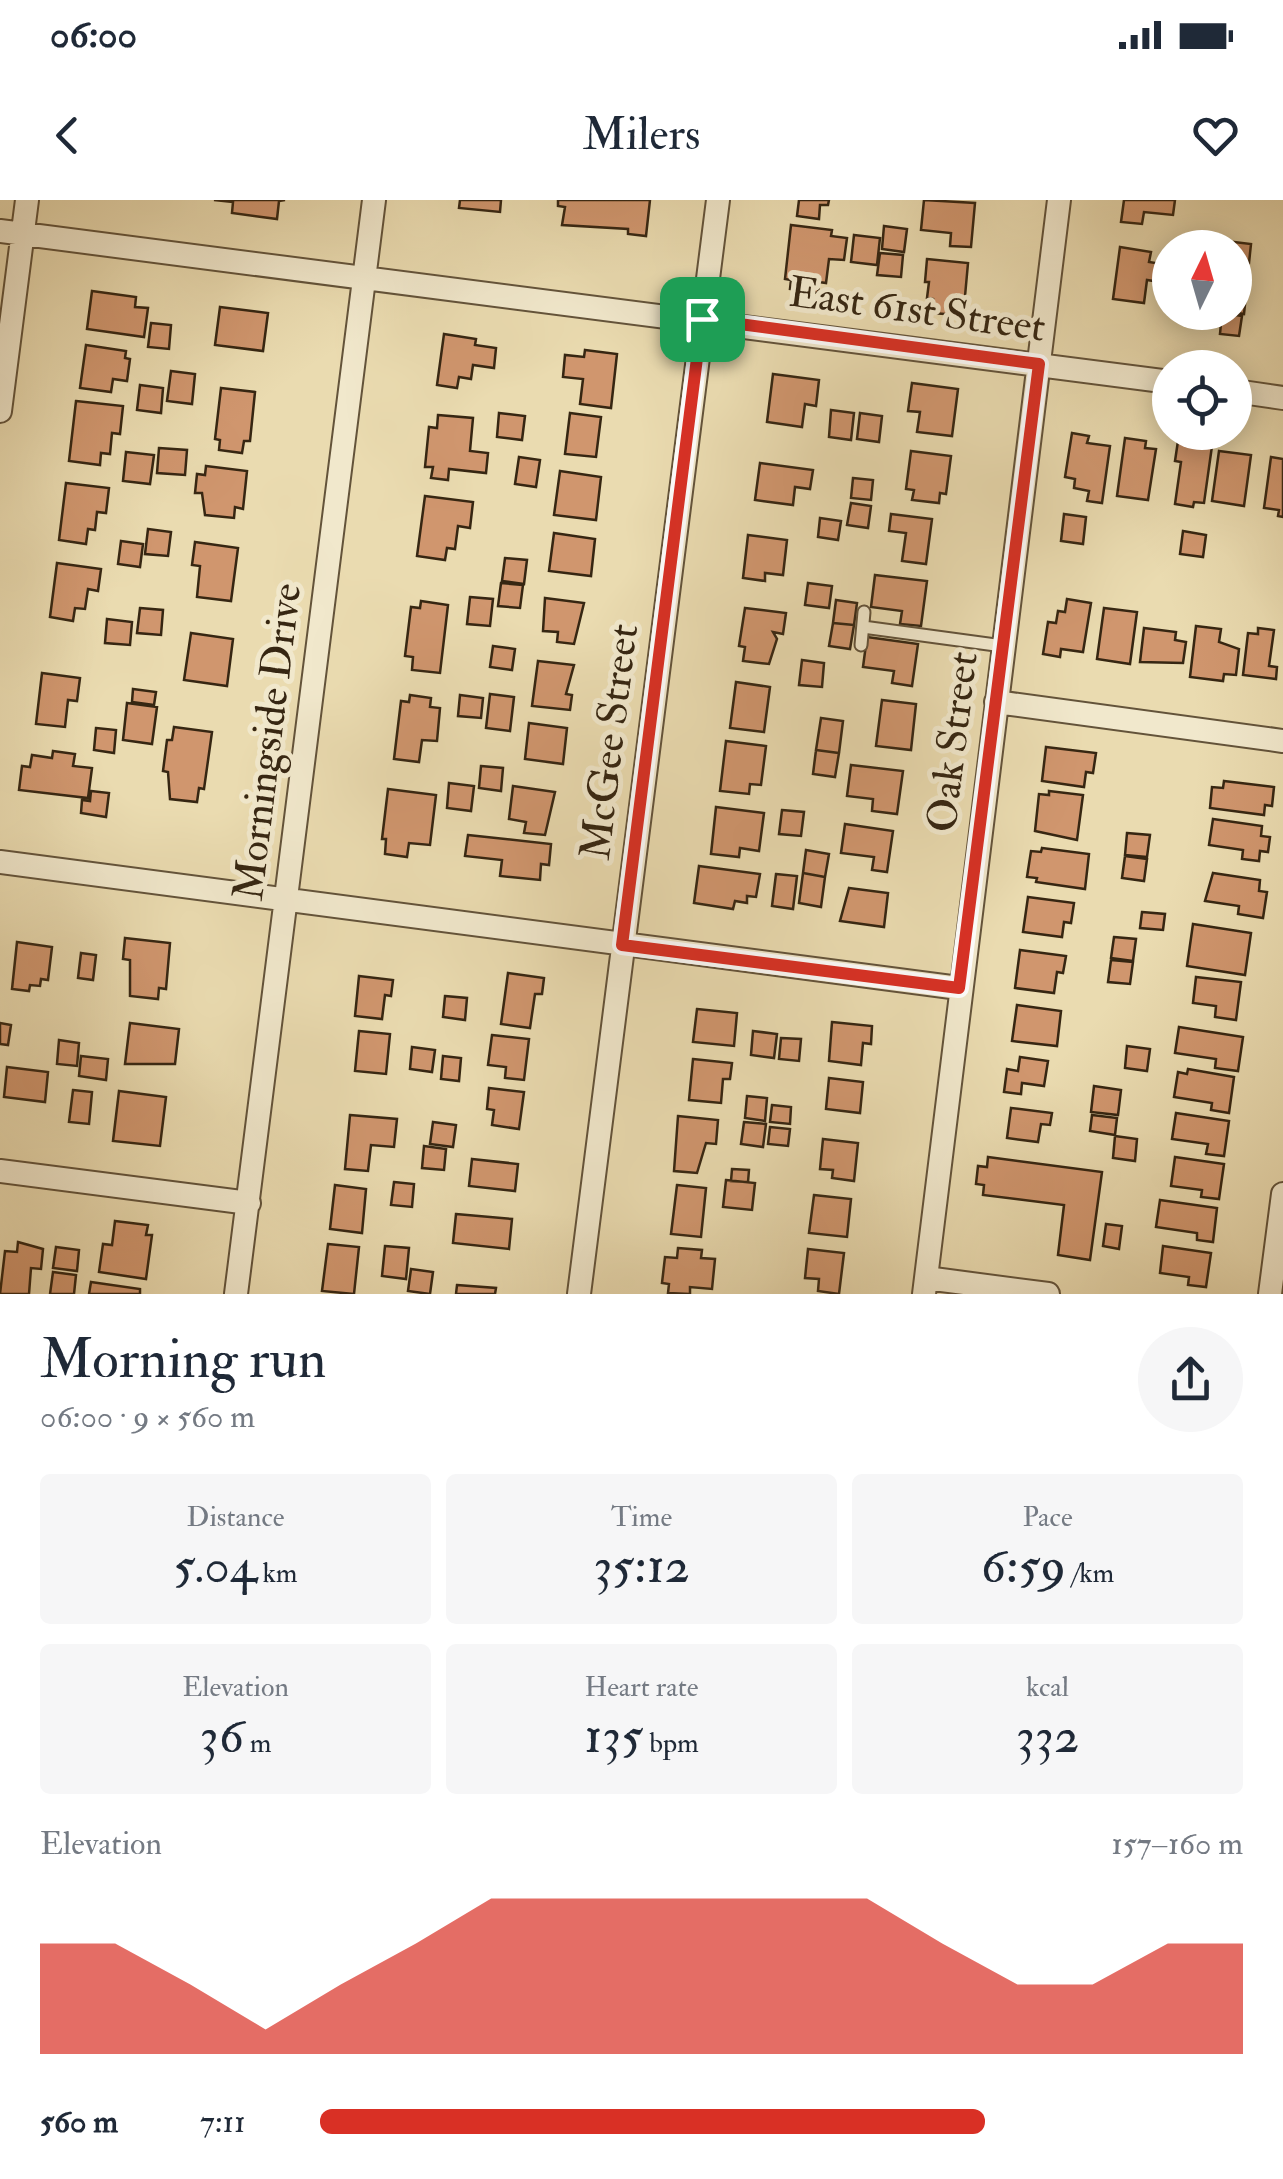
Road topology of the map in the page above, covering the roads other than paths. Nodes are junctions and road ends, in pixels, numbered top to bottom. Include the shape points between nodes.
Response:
1 (27, 200) edge
2 (374, 200) edge
3 (718, 200) edge
4 (1059, 200) edge
5 (11, 232) edge
6 (364, 277) junction
7 (702, 319) junction
8 (1039, 364) junction
9 (1152, 380) edge
10 (1252, 393) edge
11 (1283, 398) edge
12 (0, 412) edge
13 (864, 612) dead end
14 (863, 627) junction
15 (861, 645) dead end
16 (1003, 646) junction
17 (996, 702) junction
18 (1283, 741) edge
19 (0, 862) edge
20 (286, 901) junction
21 (622, 945) junction
22 (959, 988) junction
23 (0, 1171) edge
24 (1283, 1194) edge
25 (248, 1203) junction
26 (925, 1286) edge
27 (236, 1294) edge
28 (578, 1294) edge
29 (1048, 1294) edge
30 (1270, 1294) edge

1 - 5 street
2 - 6 street, Morningside Drive
3 - 7 street, McGee Street
4 - 8 street, Oak Street
5 - 6 street, East 61st Street
5 - 12 street
6 - 7 street, East 61st Street
6 - 20 street, Morningside Drive
7 - 8 street, East 61st Street
7 - 21 street, McGee Street
8 - 9 street, East 61st Street
8 - 16 street, Oak Street
10 - 11 street
13 - 14 lane
14 - 15 lane
14 - 16 lane
16 - 17 street, Oak Street
17 - 18 street
17 - 22 street, Oak Street
19 - 20 street
20 - 21 street
20 - 25 street, Morningside Drive
21 - 22 street
21 - 28 street, McGee Street
22 - 26 street, Oak Street
23 - 25 street
24 - 30 street
25 - 27 street, Morningside Drive
26 - 29 street

